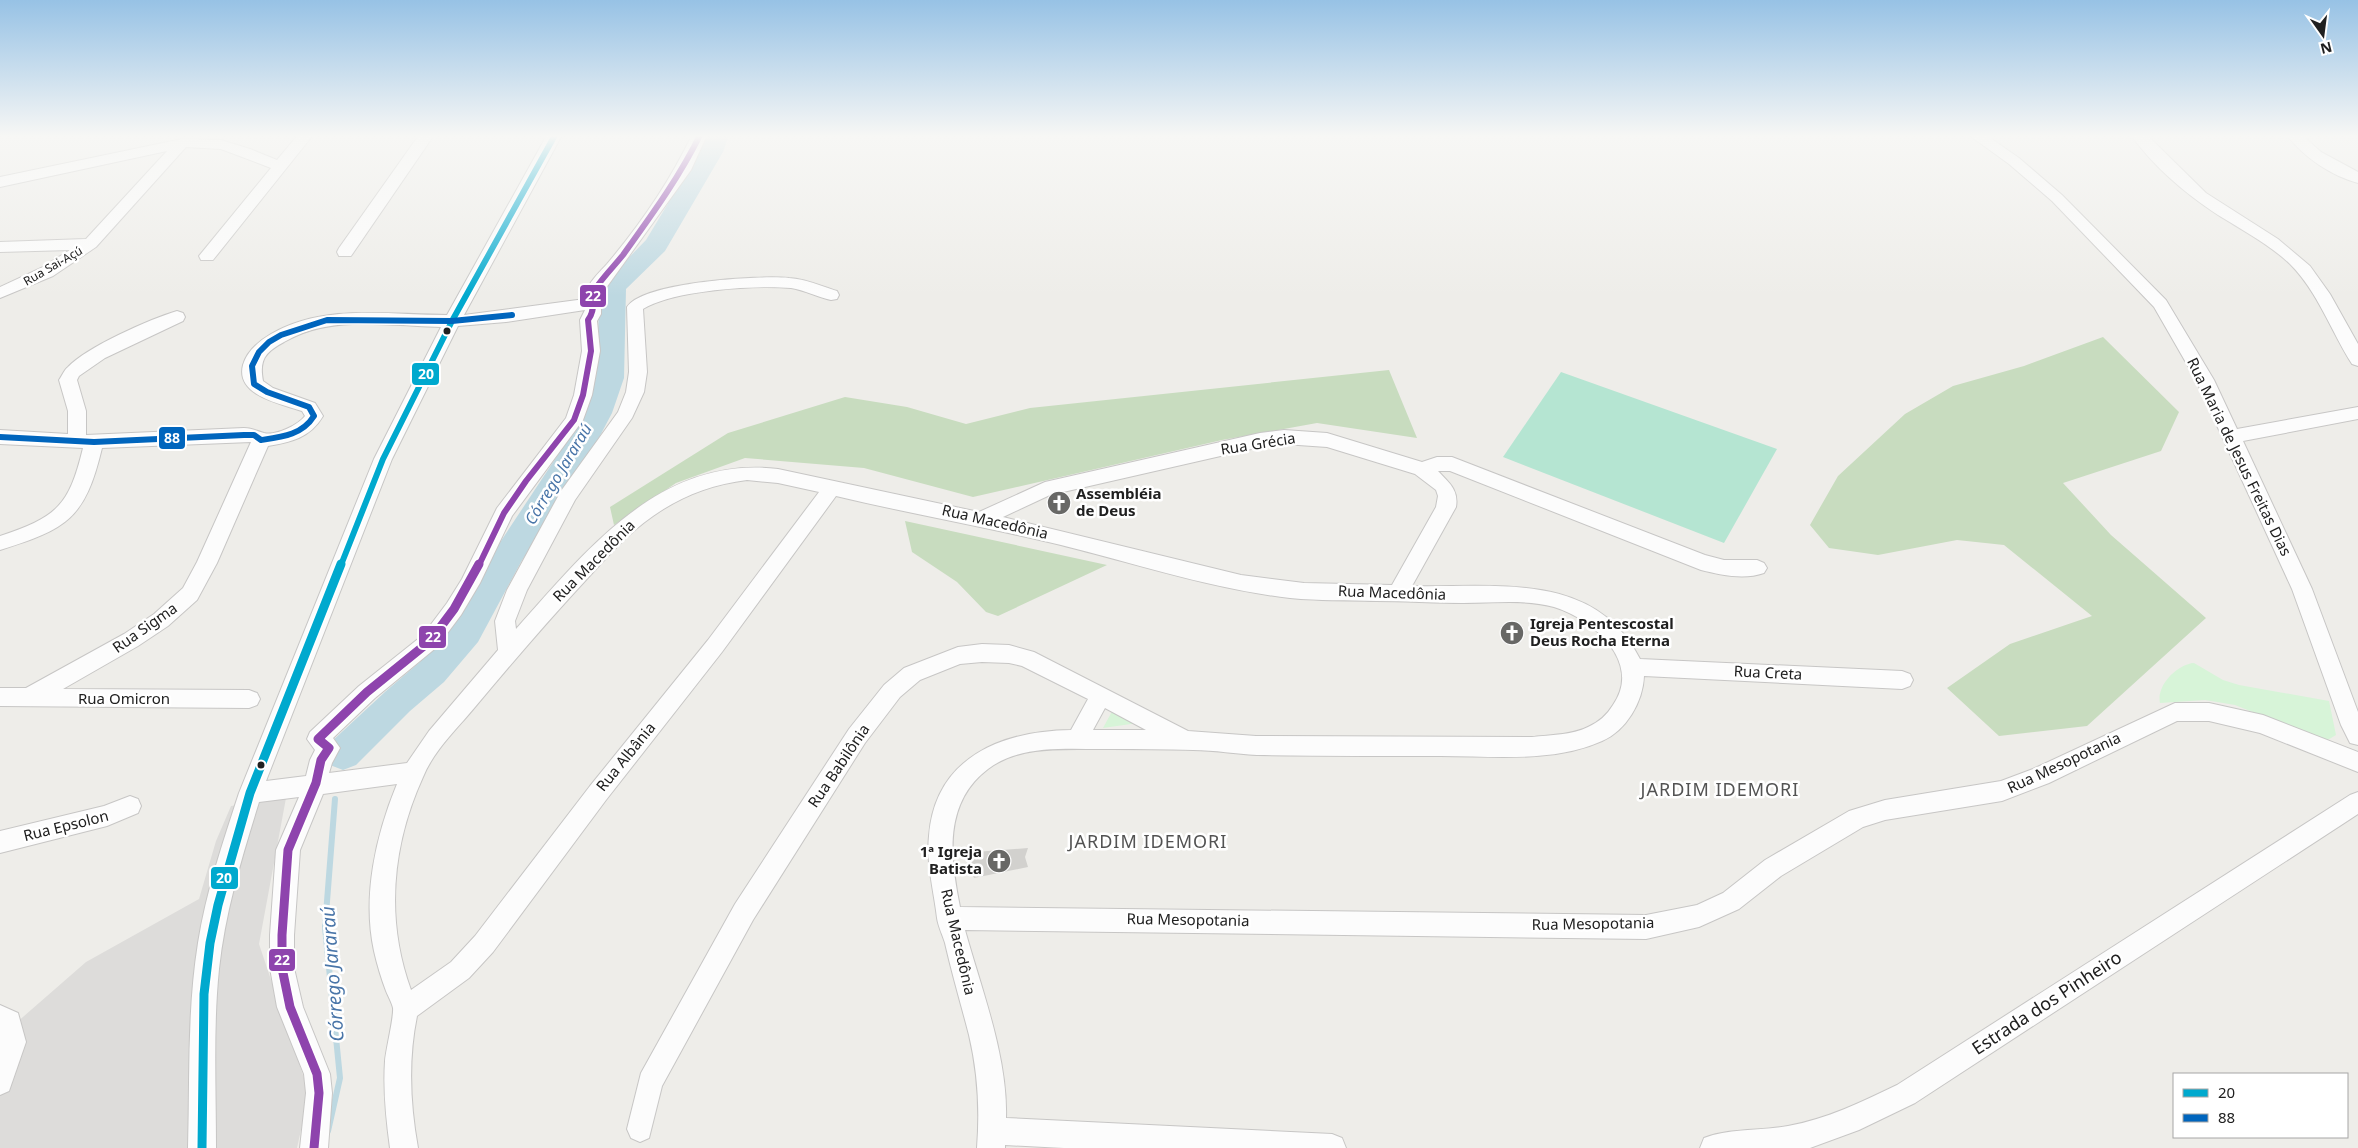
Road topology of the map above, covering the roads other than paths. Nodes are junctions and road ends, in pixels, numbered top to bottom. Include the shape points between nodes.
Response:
1 (140, 189) edge
2 (262, 189) edge
3 (390, 189) edge
4 (526, 189) edge
5 (670, 189) edge
6 (2046, 189) edge
7 (2191, 189) edge
8 (90, 244) junction
9 (0, 247) edge
10 (345, 252) dead end
11 (207, 256) dead end
12 (0, 293) edge
13 (831, 295) dead end
14 (593, 303) junction
15 (176, 317) dead end
16 (452, 321) junction
17 (2358, 360) edge
18 (2358, 413) edge
19 (0, 437) edge
20 (2231, 437) junction
21 (261, 440) junction
22 (74, 442) junction
23 (94, 442) junction
24 (1422, 469) junction
25 (830, 489) junction
26 (983, 518) junction
27 (0, 543) edge
28 (1757, 568) dead end
29 (1398, 593) junction
30 (509, 650) junction
31 (1634, 667) junction
32 (1902, 680) dead end
33 (1101, 695) junction
34 (0, 696) edge
35 (27, 698) junction
36 (249, 699) dead end
37 (2358, 736) edge
38 (1077, 740) junction
39 (1185, 740) junction
40 (2358, 762) edge
41 (413, 772) junction
42 (316, 783) junction
43 (250, 793) junction
44 (2358, 802) edge
45 (130, 806) dead end
46 (0, 842) edge
47 (949, 918) junction
48 (406, 1009) junction
49 (0, 1018) edge
50 (0, 1082) edge
51 (640, 1129) dead end
52 (992, 1139) edge
53 (202, 1148) edge
54 (314, 1148) edge
55 (404, 1148) edge
56 (1332, 1148) edge
57 (1714, 1148) edge

1 - 8 street, Rua Sai-Açú
2 - 11 street
3 - 10 street
4 - 16 street
5 - 14 street via 597,286
6 - 20 street, Rua Maria de Jesus Freitas Dias via 2160,304 2205,380
7 - 17 street via 2296,261 2311,278
8 - 9 street
8 - 12 street, Rua Sai-Açú via 47,272
13 - 30 street via 805,286 771,282 657,295 635,307 638,372 635,392 626,414 568,496 517,590 505,621
14 - 16 street
14 - 42 street via 593,314 588,320 591,351 584,395 574,420 504,513 470,583 430,641 367,692 318,739 329,748 321,760
15 - 22 street via 97,355 73,371 68,380 76,400 79,424
16 - 21 street via 327,320 270,342 259,352 252,366 254,384 309,407 314,416 304,429 291,435
16 - 43 street via 383,459
18 - 20 street
19 - 22 street
20 - 37 street, Rua Maria de Jesus Freitas Dias via 2302,589
21 - 23 street via 254,435 244,435
21 - 35 street, Rua Sigma via 208,563 190,594 161,620 131,640
22 - 23 street
23 - 27 street via 83,486 68,510 50,524
24 - 26 street, Rua Grécia via 1327,440 1284,437 1045,489
24 - 28 street via 1452,464 1701,562 1724,568
24 - 29 street, Rua Grécia via 1443,486 1448,496 1446,507
25 - 26 street, Rua Macedônia
25 - 30 street, Rua Macedônia via 778,475 755,473 697,484 671,494 632,520
25 - 48 street, Rua Albânia via 715,646 484,944 460,970
26 - 29 street, Rua Macedônia via 1256,586
29 - 31 street, Rua Macedônia via 1522,595 1559,600 1601,623 1622,644
30 - 41 street, Rua Macedônia
31 - 32 street, Rua Creta
31 - 39 street, Rua Macedônia via 1632,692 1617,720 1601,732 1576,741 1522,747 1254,744
33 - 38 street
33 - 39 street, Rua Babilônia
33 - 51 street, Rua Babilônia via 1027,658 982,653 958,656 933,665 912,674 892,691 857,736 744,912 650,1082
34 - 35 street, Rua Omicron
35 - 36 street, Rua Omicron
38 - 39 street, Rua Macedônia
38 - 47 street, Rua Macedônia via 1019,744 992,754 973,767 951,794 943,816 940,849
40 - 47 street, Rua Mesopotania via 2263,724 2209,712 2175,712 2041,776 2002,791 1885,810 1857,818 1773,868 1731,901 1700,916 1646,926
41 - 42 street
41 - 48 street, Rua Macedônia via 386,861 382,896 383,934 390,966
42 - 43 street
42 - 54 street via 288,850 282,935 282,968 290,1007 317,1074 319,1093
43 - 53 street via 210,942 205,987
44 - 57 street, Estrada dos Pinheiro via 1906,1094 1868,1114 1791,1139
45 - 46 street, Rua Epsolon via 107,816
47 - 52 street, Rua Macedônia via 990,1073
48 - 55 street via 398,1040 397,1111
49 - 50 street via 9,1022 13,1042
52 - 56 street

